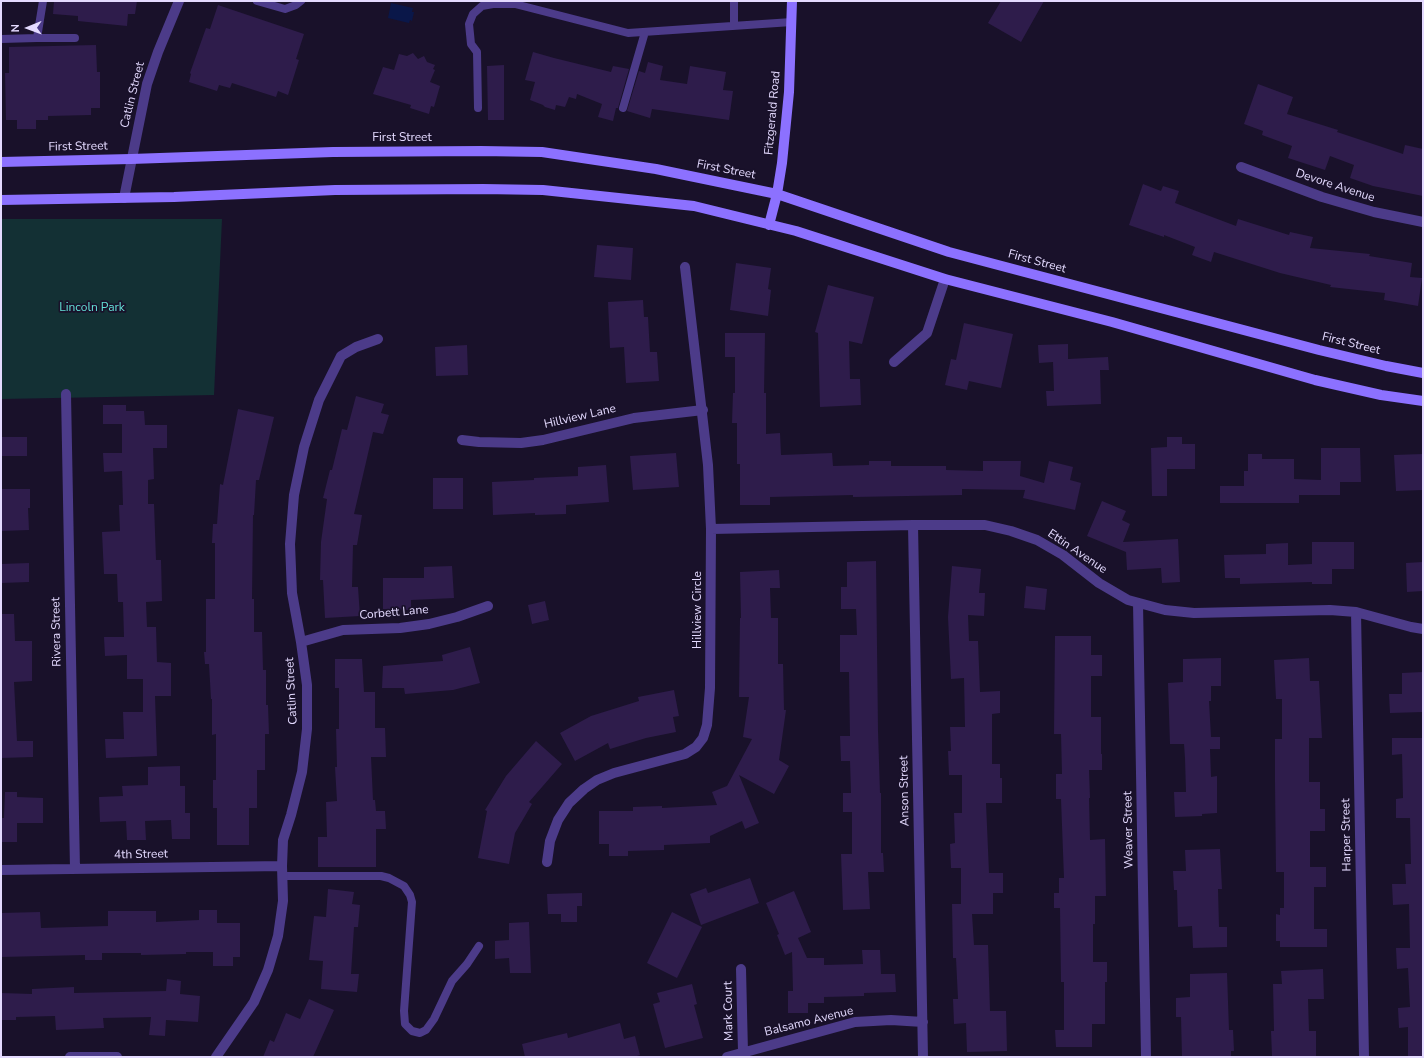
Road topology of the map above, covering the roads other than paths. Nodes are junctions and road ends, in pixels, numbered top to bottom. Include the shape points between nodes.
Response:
1 (43, 1) edge
2 (179, 1) edge
3 (257, 1) edge
4 (301, 1) edge
5 (734, 1) edge
6 (792, 1) edge
7 (515, 2) edge
8 (792, 22) junction
9 (734, 26) junction
10 (645, 32) junction
11 (36, 38) junction
12 (75, 38) dead end
13 (1, 39) edge
14 (478, 108) dead end
15 (623, 108) dead end
16 (131, 159) junction
17 (1, 162) edge
18 (1241, 167) dead end
19 (777, 194) junction
20 (124, 198) junction
21 (1, 200) edge
22 (1423, 222) edge
23 (769, 225) junction
24 (686, 267) dead end
25 (945, 278) junction
26 (378, 339) dead end
27 (894, 362) dead end
28 (1423, 373) edge
29 (66, 394) dead end
30 (1423, 401) edge
31 (703, 410) junction
32 (462, 440) dead end
33 (914, 525) junction
34 (711, 528) junction
35 (1138, 603) junction
36 (488, 606) dead end
37 (1356, 612) junction
38 (1423, 629) edge
39 (301, 642) junction
40 (547, 862) dead end
41 (75, 869) junction
42 (1, 870) edge
43 (282, 871) junction
44 (479, 946) dead end
45 (741, 969) dead end
46 (923, 1022) junction
47 (743, 1052) junction
48 (70, 1057) edge
49 (117, 1057) edge
50 (216, 1057) edge
51 (727, 1057) edge
52 (923, 1057) edge
53 (1146, 1057) edge
54 (1364, 1057) edge

1 - 11 lane
2 - 16 street, Catlin Street via 147,84
3 - 4 lane via 285,9
5 - 9 lane
6 - 8 main road, Fitzgerald Road
7 - 10 lane via 628,33
7 - 14 lane via 482,6 473,14 469,24 471,44 477,52
8 - 9 lane
8 - 19 main road, Fitzgerald Road via 789,92
9 - 10 lane
10 - 15 lane
11 - 12 lane
11 - 13 lane
16 - 17 main road, First Street
16 - 19 main road, First Street via 333,152 542,152 656,169
16 - 20 street, Catlin Street
18 - 22 street, Devore Avenue via 1322,197 1374,212
19 - 23 main road, Fitzgerald Road
19 - 28 main road, First Street via 949,252 1319,350
20 - 21 main road
20 - 23 main road via 335,190 543,190 694,206
23 - 25 main road via 796,231
24 - 31 street, Hillview Circle
25 - 27 street via 927,333
25 - 30 main road via 1315,380 1381,395
26 - 39 street, Catlin Street via 356,346 341,356 319,400 304,447 294,495 290,544 292,593
29 - 41 street, Rivera Street
31 - 32 street, Hillview Lane via 634,418 521,443
31 - 34 street, Hillview Circle
33 - 34 street, Ettin Avenue
33 - 35 street, Ettin Avenue via 985,526 1037,540 1063,555 1099,583
33 - 46 street, Anson Street
34 - 40 street, Hillview Circle via 710,688 707,725 703,738 696,747 685,754 614,773 584,789 558,820 550,841
35 - 37 street, Ettin Avenue via 1165,610 1194,613 1330,610
35 - 53 street, Weaver Street
36 - 39 street, Corbett Lane via 429,624 343,630
37 - 38 street, Ettin Avenue
37 - 54 street, Harper Street
39 - 43 street, Catlin Street via 307,685 307,729 302,772 283,840
41 - 42 street, 4th Street
41 - 43 street, 4th Street
43 - 44 lane, 4th Street via 381,876 404,886 412,902 404,1011 405,1024 412,1031 420,1033 426,1030 452,981
43 - 50 street, Catlin Street via 283,901 278,936 268,970 254,1002
45 - 47 street, Mark Court
46 - 47 street, Balsamo Avenue via 855,1022
46 - 52 street, Anson Street
47 - 51 street, Balsamo Avenue
48 - 49 street

